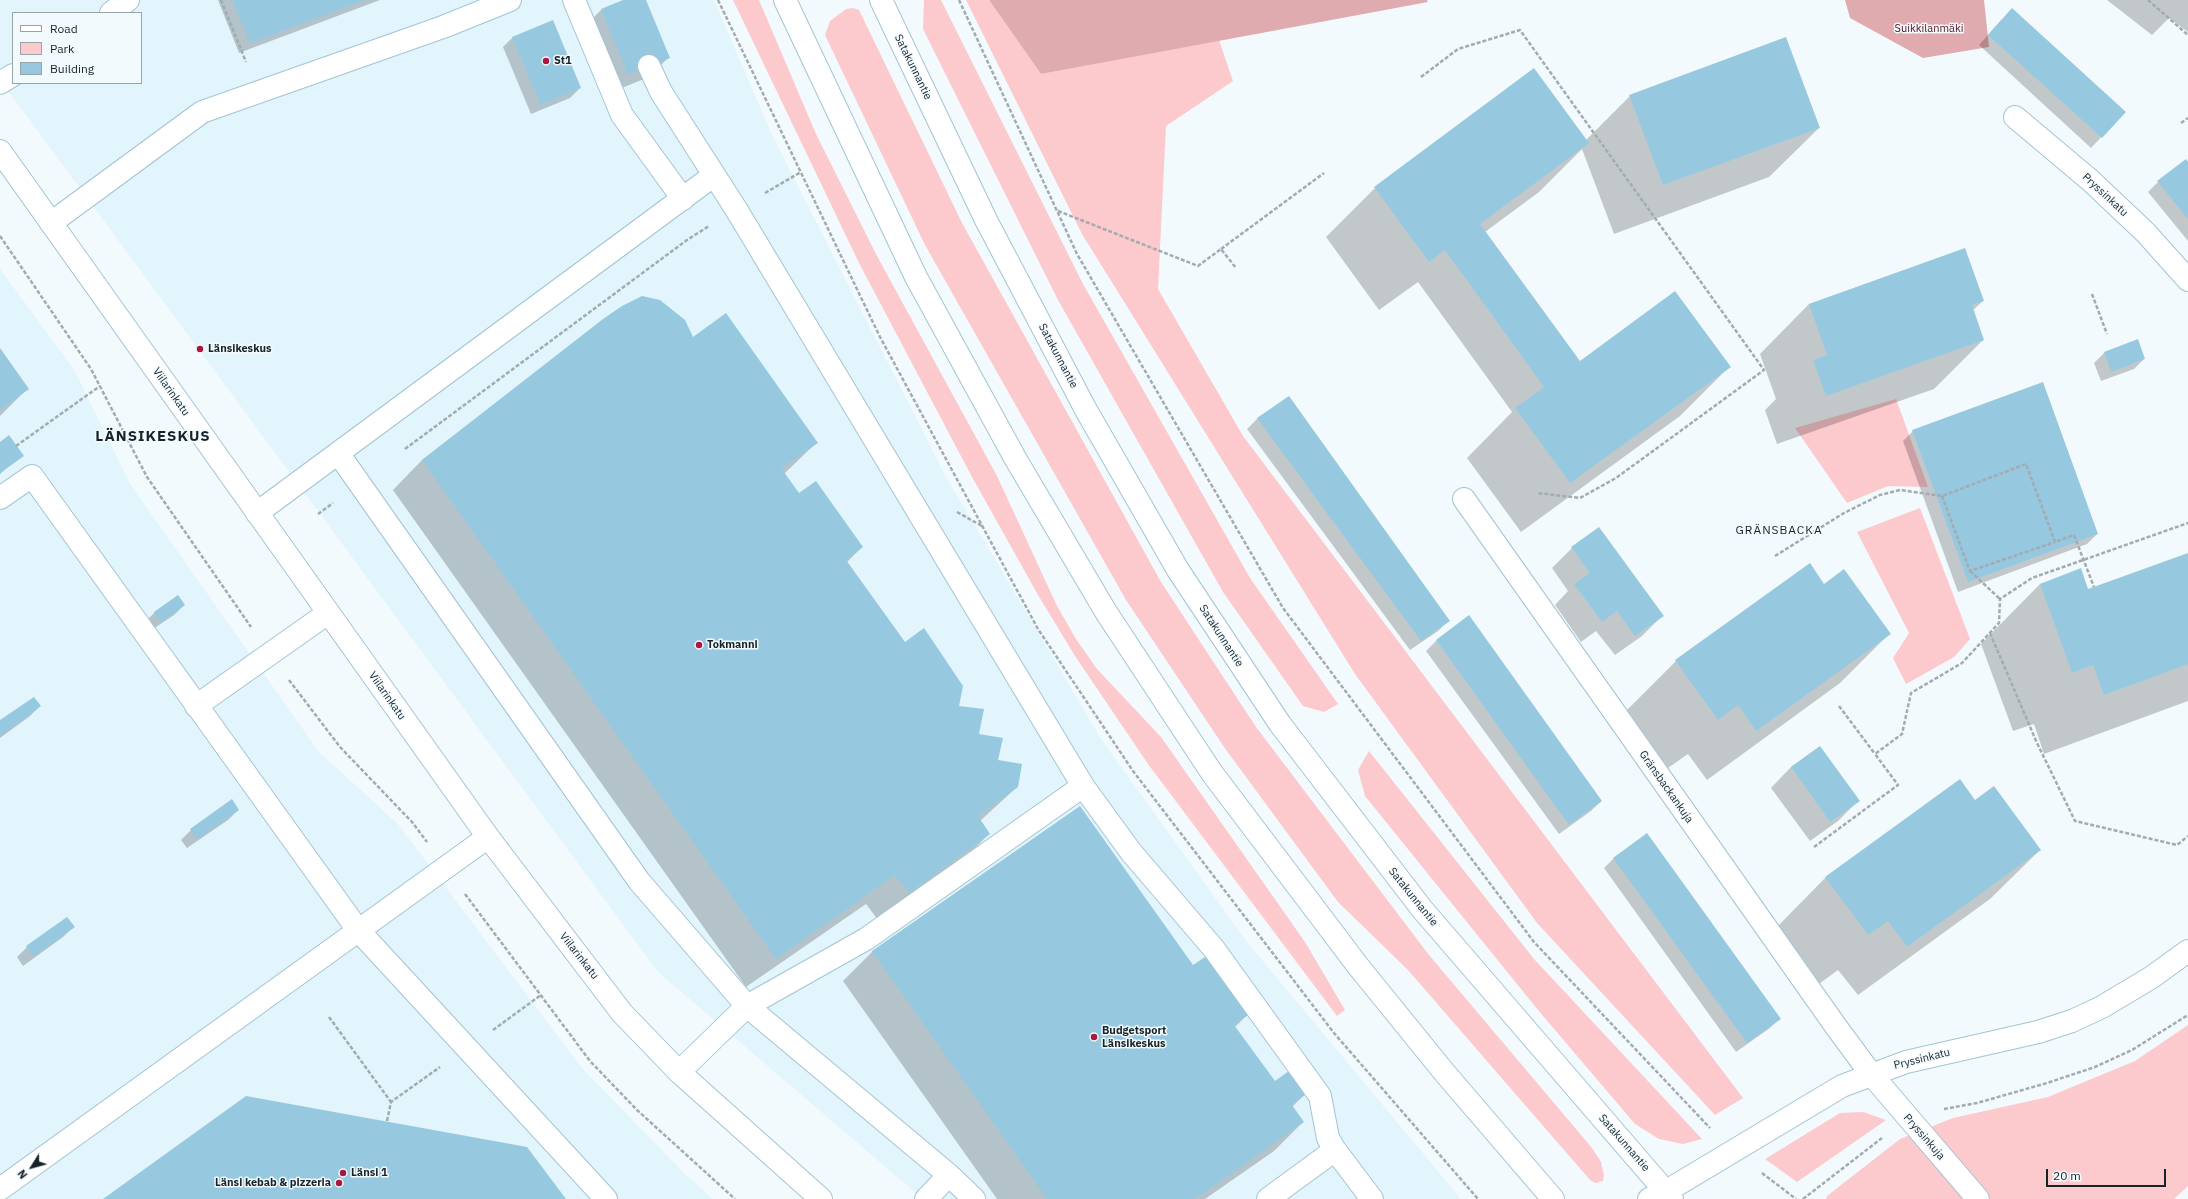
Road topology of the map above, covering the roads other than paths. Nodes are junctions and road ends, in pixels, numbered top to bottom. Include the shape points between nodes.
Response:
1 (128, 0) edge
2 (510, 0) edge
3 (574, 0) edge
4 (785, 0) edge
5 (881, 0) edge
6 (112, 12) edge
7 (649, 66) dead end
8 (12, 76) edge
9 (0, 83) edge
10 (2015, 117) dead end
11 (0, 151) edge
12 (713, 176) junction
13 (683, 199) junction
14 (51, 223) junction
15 (2188, 280) edge
16 (338, 453) junction
17 (0, 498) edge
18 (1464, 499) dead end
19 (257, 513) junction
20 (328, 613) junction
21 (196, 706) junction
22 (1083, 786) junction
23 (488, 837) junction
24 (358, 930) junction
25 (2188, 950) edge
26 (747, 1006) junction
27 (679, 1072) junction
28 (1871, 1074) junction
29 (1335, 1150) junction
30 (949, 1175) junction
31 (0, 1188) edge
32 (1662, 1197) edge
33 (606, 1199) edge
34 (821, 1199) edge
35 (926, 1199) edge
36 (974, 1199) edge
37 (1268, 1199) edge
38 (1372, 1199) edge
39 (1553, 1199) edge
40 (1978, 1199) edge

1 - 6 street
2 - 14 street via 438,29 202,112
3 - 13 street via 622,115
4 - 39 street via 916,277 1015,458 1106,612 1212,772 1358,966 1444,1072
5 - 32 street, Satakunnantie via 986,220 1086,410 1178,570 1280,724 1422,909
7 - 12 street via 661,92
8 - 9 street
10 - 15 street, Pryssinkatu via 2146,233
11 - 14 street, Viilarinkatu
12 - 13 street
12 - 22 street via 736,209
13 - 16 street
14 - 19 street, Viilarinkatu
16 - 19 street
16 - 26 street via 639,881
17 - 21 street via 32,476
18 - 28 street, Gränsbackankuja
19 - 20 street, Viilarinkatu
20 - 21 street
20 - 23 street, Viilarinkatu
21 - 24 street
22 - 26 street via 866,939
22 - 29 street via 1131,852 1214,948 1320,1096 1328,1138
23 - 24 street
23 - 27 street, Viilarinkatu via 622,1013
24 - 31 street
24 - 33 street
25 - 28 street, Pryssinkatu via 2140,984 2102,1007 2072,1021 2038,1032 1906,1062
26 - 27 street
26 - 30 street
27 - 34 street, Viilarinkatu
28 - 32 street, Pryssinkatu via 1823,1096
28 - 40 street, Pryssinkuja
29 - 37 street
29 - 38 street
30 - 35 street
30 - 36 street

